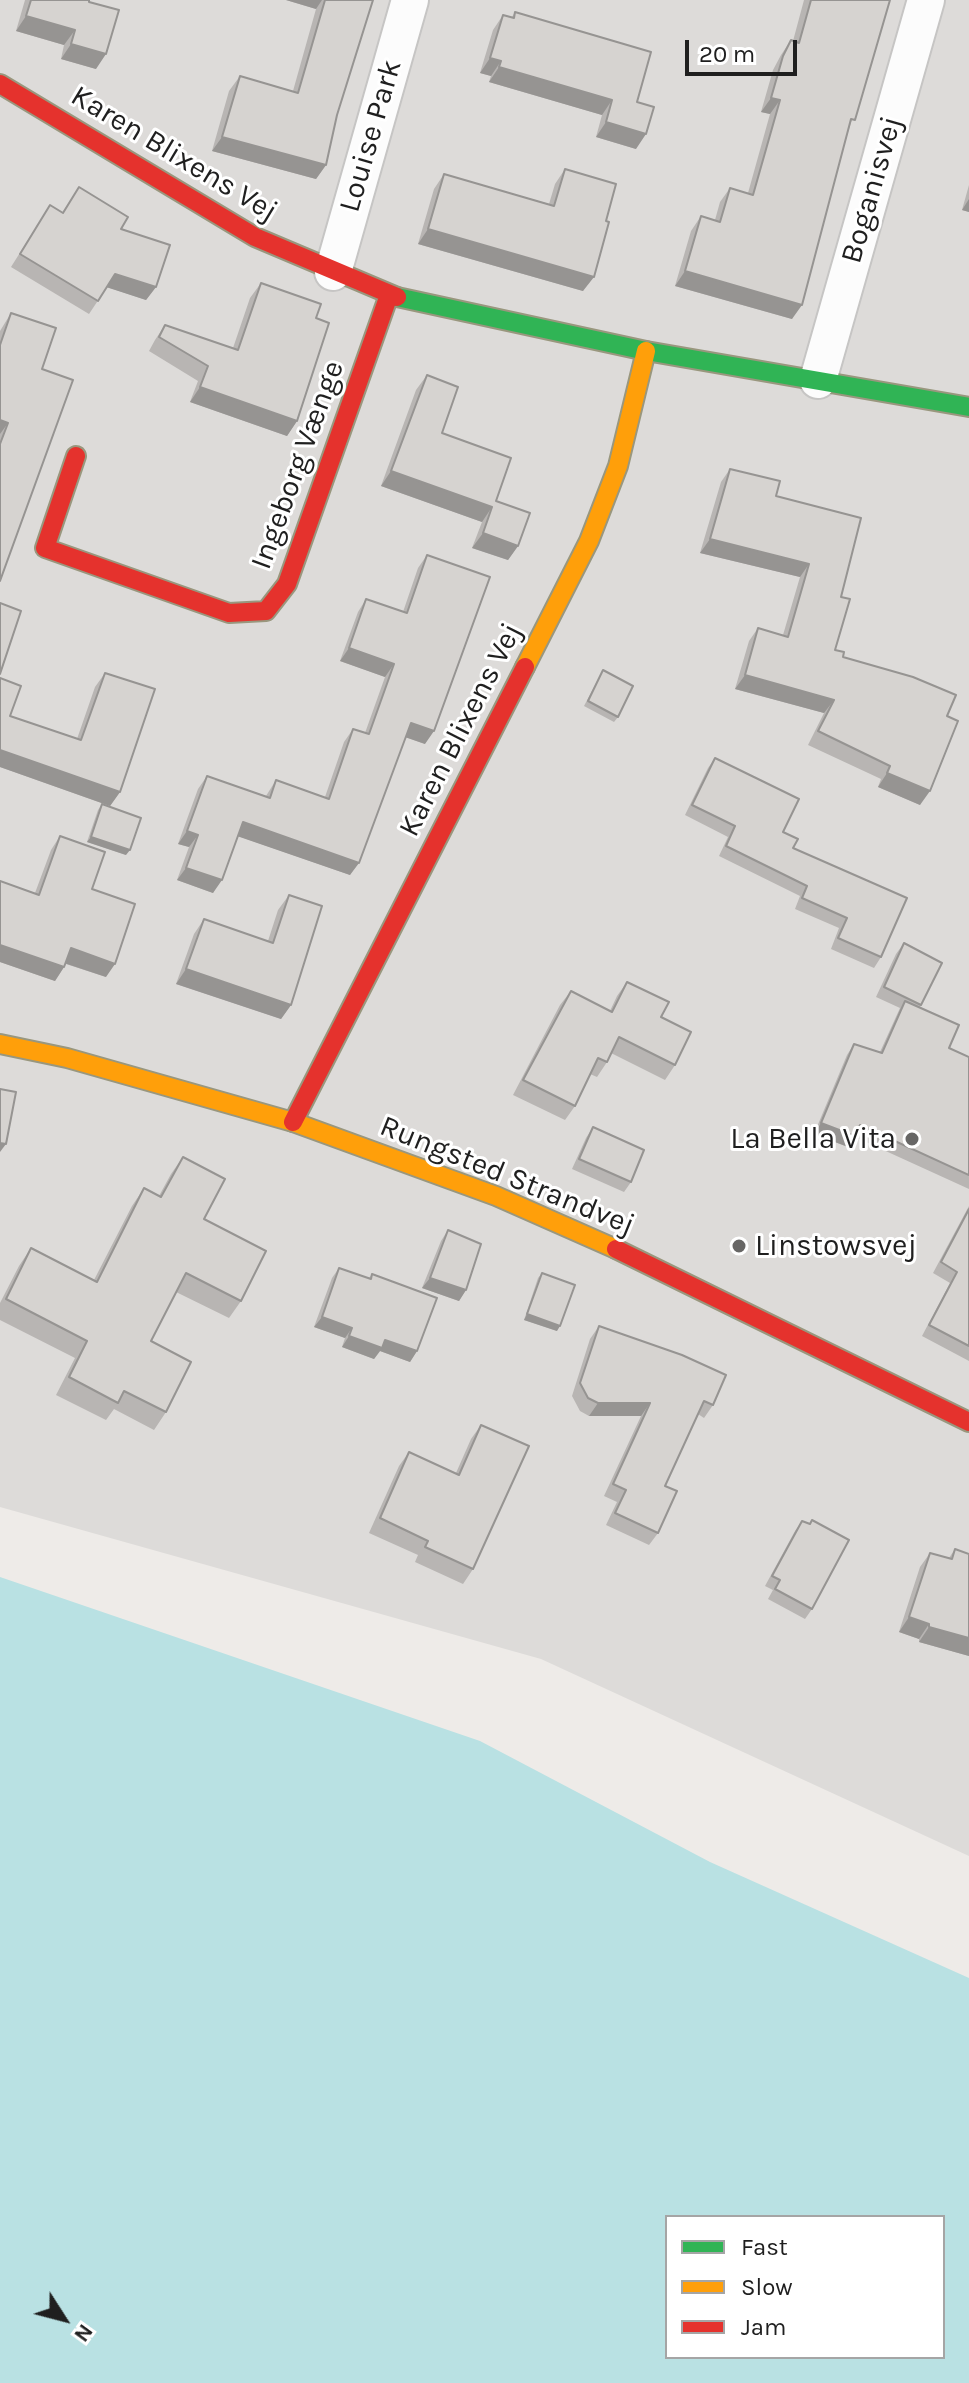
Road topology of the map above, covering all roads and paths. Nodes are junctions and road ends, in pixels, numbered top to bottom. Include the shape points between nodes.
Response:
1 (410, 0) edge
2 (926, 0) edge
3 (0, 84) edge
4 (333, 272) junction
5 (389, 295) junction
6 (646, 351) junction
7 (818, 380) junction
8 (969, 407) edge
9 (76, 456) dead end
10 (0, 1044) edge
11 (293, 1122) junction
12 (969, 1422) edge

1 - 4 street, Louise Park
2 - 7 street, Boganisvej
3 - 4 street, Karen Blixens Vej via 255,237
4 - 5 street, Karen Blixens Vej
5 - 6 street, Karen Blixens Vej
5 - 9 street, Ingeborg Vænge via 287,584 266,611 229,613 45,548
6 - 7 street, Karen Blixens Vej
6 - 11 street, Karen Blixens Vej via 618,466 589,541
7 - 8 street, Karen Blixens Vej
10 - 11 street, Rungsted Strandvej
11 - 12 street, Rungsted Strandvej via 496,1196 659,1268

